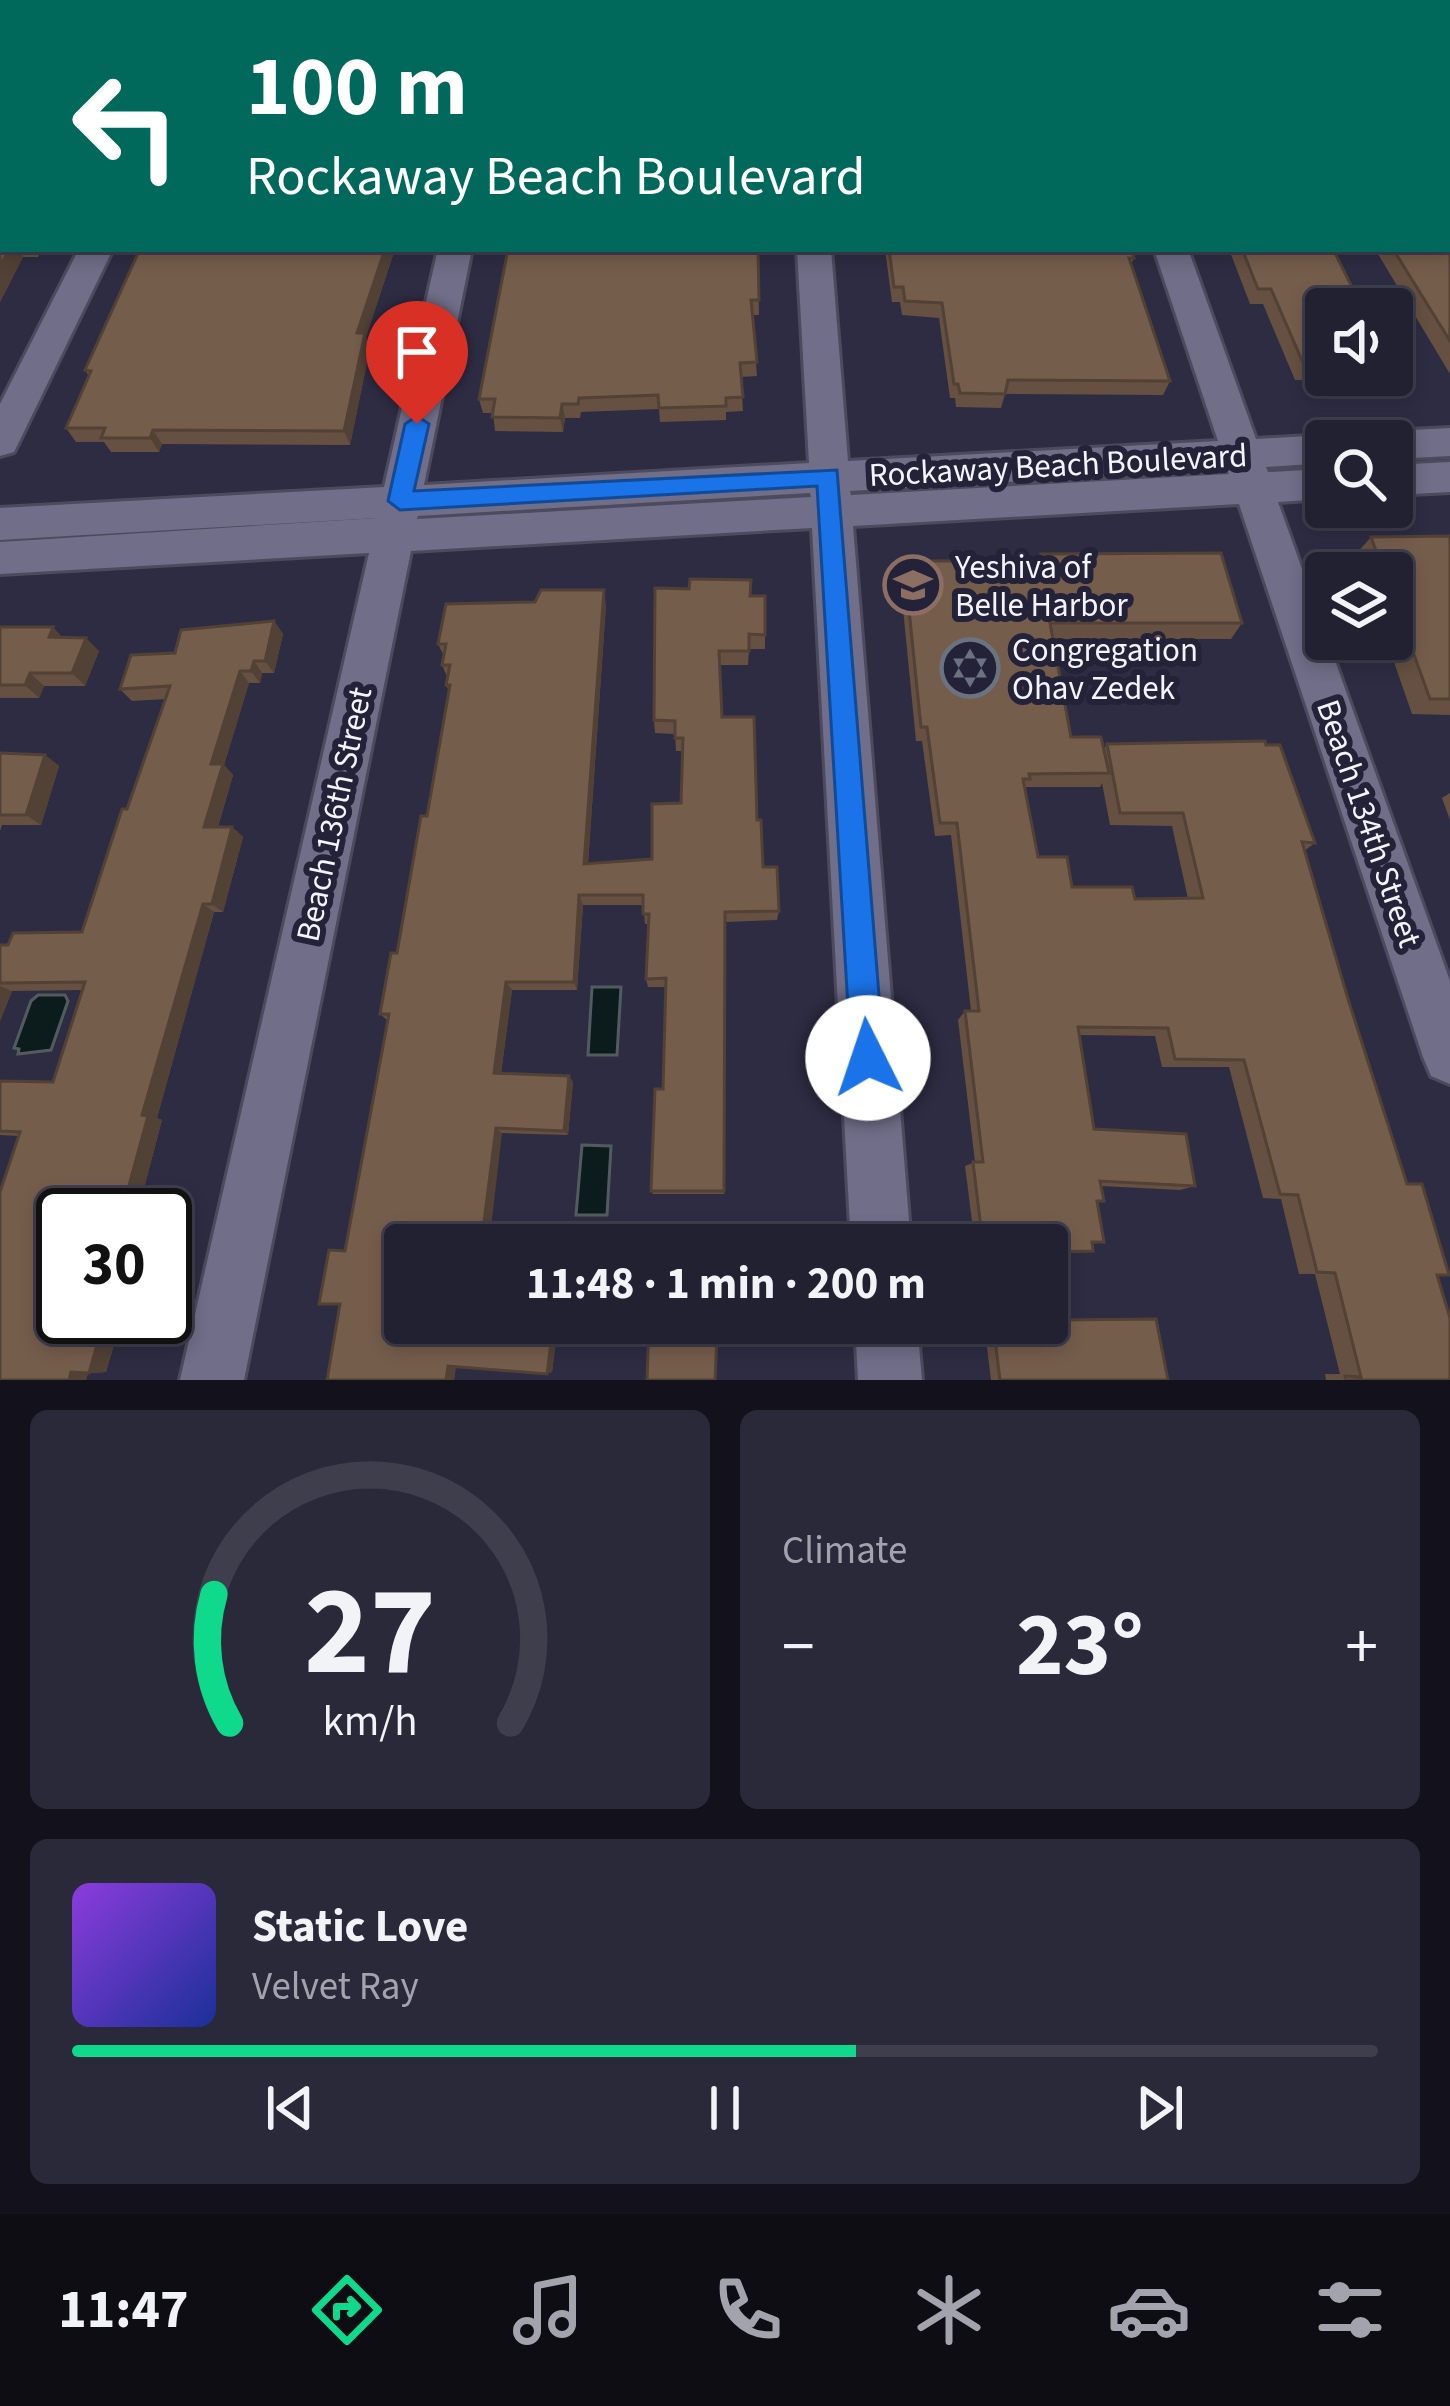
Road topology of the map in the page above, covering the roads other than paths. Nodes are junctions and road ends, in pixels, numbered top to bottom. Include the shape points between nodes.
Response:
1 (95, 252) edge
2 (454, 252) edge
3 (814, 252) edge
4 (1172, 252) edge
5 (0, 442) edge
6 (1450, 442) edge
7 (1413, 445) edge
8 (1305, 455) edge
9 (1247, 471) junction
10 (1450, 477) edge
11 (1413, 479) edge
12 (1305, 481) edge
13 (830, 493) junction
14 (396, 518) junction
15 (0, 524) edge
16 (0, 558) edge
17 (1450, 1057) edge
18 (879, 1224) edge
19 (887, 1344) edge
20 (212, 1380) edge
21 (890, 1380) edge

1 - 5 street
2 - 14 street, Beach 136th Street
3 - 13 street
4 - 9 street, Beach 134th Street
6 - 7 street
8 - 9 street, Rockaway Beach Boulevard
9 - 12 street, Rockaway Beach Boulevard
9 - 13 street, Rockaway Beach Boulevard
9 - 17 street, Beach 134th Street
10 - 11 street
13 - 14 street, Rockaway Beach Boulevard
13 - 18 street
14 - 15 street, Rockaway Beach Boulevard
14 - 16 street, Rockaway Beach Boulevard
14 - 20 street, Beach 136th Street
19 - 21 street

